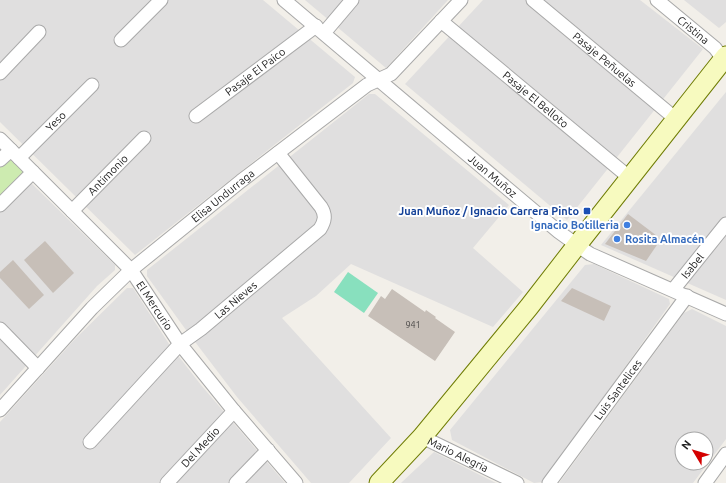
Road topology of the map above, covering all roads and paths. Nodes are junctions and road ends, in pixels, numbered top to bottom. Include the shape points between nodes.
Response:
1 (161, 0) edge
2 (284, 0) edge
3 (352, 0) edge
4 (461, 0) edge
5 (533, 0) edge
6 (657, 0) edge
7 (441, 22) junction
8 (320, 30) junction
9 (39, 32) dead end
10 (121, 40) dead end
11 (725, 60) edge
12 (0, 73) edge
13 (379, 79) junction
14 (92, 85) dead end
15 (196, 116) dead end
16 (676, 119) junction
17 (144, 138) dead end
18 (0, 139) edge
19 (278, 153) junction
20 (15, 154) junction
21 (0, 160) edge
22 (33, 172) junction
23 (630, 178) junction
24 (0, 206) edge
25 (72, 211) junction
26 (726, 224) edge
27 (577, 245) junction
28 (131, 270) junction
29 (673, 290) junction
30 (687, 296) junction
31 (726, 314) edge
32 (0, 329) edge
33 (180, 344) junction
34 (38, 368) junction
35 (0, 410) edge
36 (234, 410) junction
37 (422, 437) junction
38 (90, 442) dead end
39 (268, 450) junction
40 (726, 454) edge
41 (167, 483) edge
42 (236, 483) edge
43 (296, 483) edge
44 (379, 483) edge
45 (517, 483) edge
46 (549, 483) edge
47 (704, 483) edge

1 - 10 street
2 - 8 street, Juan Muñoz
3 - 8 street, Pasaje El Paico
4 - 7 street, Elisa Undurraga
5 - 16 street, Pasaje Peñuelas
6 - 11 street, Cristina via 715,48
7 - 13 street, Elisa Undurraga via 391,74
7 - 23 street, Pasaje El Belloto
8 - 13 street, Juan Muñoz
8 - 15 street, Pasaje El Paico
9 - 12 street
11 - 16 main road
13 - 19 street, Elisa Undurraga via 367,85
13 - 27 street, Juan Muñoz
14 - 20 street, Yeso
16 - 23 main road
17 - 25 street, Antimonio
18 - 20 street, El Mercurio
19 - 28 street, Elisa Undurraga
19 - 33 street, Las Nieves via 323,211 323,225
20 - 21 street, Yeso
20 - 22 street, El Mercurio
22 - 24 street
22 - 25 street, El Mercurio
23 - 27 main road
25 - 28 street, El Mercurio
26 - 29 street, Isabel
27 - 29 street, Juan Muñoz via 590,254
27 - 37 main road via 524,314
28 - 33 street, El Mercurio
28 - 34 street, Elisa Undurraga via 92,308
29 - 30 street, Juan Muñoz
30 - 31 street, Juan Muñoz
30 - 46 street, Luis Santelices
32 - 34 street
33 - 36 street, El Mercurio
33 - 38 street, Las Nieves
34 - 35 street, Elisa Undurraga
36 - 39 street, El Mercurio
36 - 41 street, Del Medio
37 - 44 main road
37 - 45 street, Mario Alegria
39 - 42 street
39 - 43 street, El Mercurio
40 - 47 street

